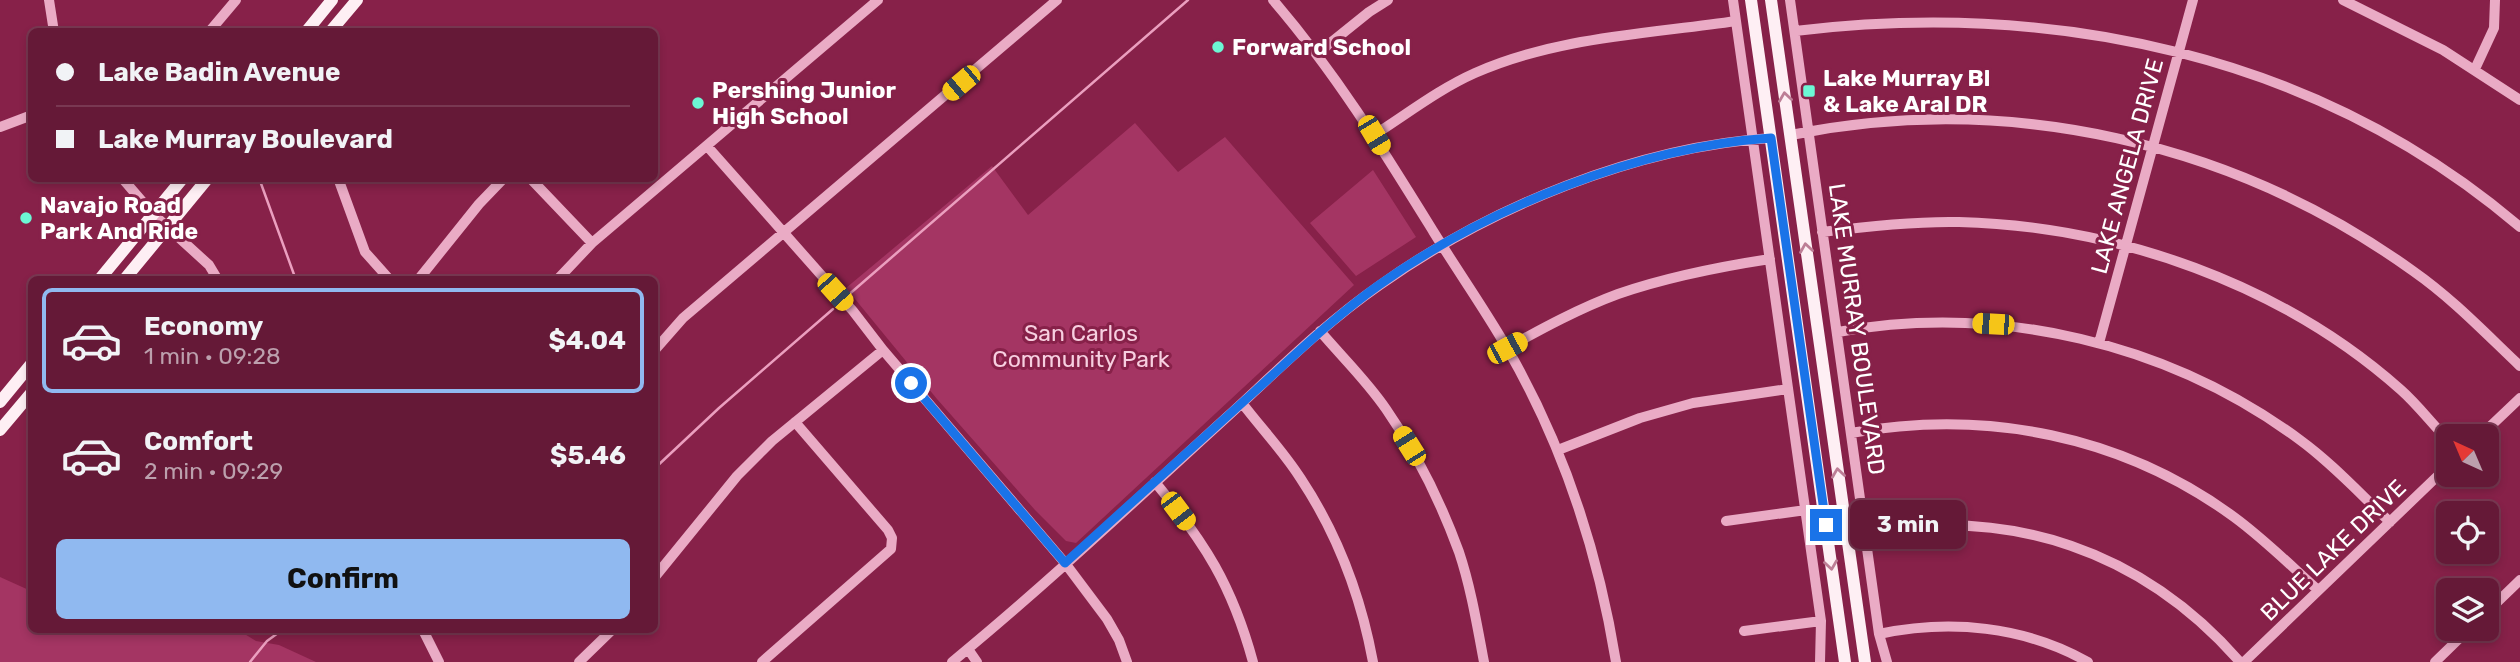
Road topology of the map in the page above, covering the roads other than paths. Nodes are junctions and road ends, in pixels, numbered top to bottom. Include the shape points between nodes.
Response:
1 (48, 0) edge
2 (236, 0) edge
3 (332, 0) edge
4 (356, 0) edge
5 (878, 0) edge
6 (1057, 0) edge
7 (1273, 0) edge
8 (1388, 0) edge
9 (1733, 0) edge
10 (1751, 0) edge
11 (1771, 0) edge
12 (1790, 0) edge
13 (2193, 0) edge
14 (2343, 0) edge
15 (2495, 0) edge
16 (1736, 21) junction
17 (53, 28) edge
18 (212, 28) edge
19 (309, 28) edge
20 (333, 28) edge
21 (1795, 31) junction
22 (2179, 51) junction
23 (1318, 53) junction
24 (2475, 69) junction
25 (2520, 100) edge
26 (1767, 110) junction
27 (28, 116) edge
28 (0, 127) edge
29 (1808, 131) junction
30 (1374, 135) junction
31 (1791, 135) junction
32 (1771, 138) junction
33 (1752, 139) junction
34 (707, 146) junction
35 (2154, 146) junction
36 (1795, 164) junction
37 (125, 182) edge
38 (180, 182) edge
39 (205, 182) edge
40 (339, 182) edge
41 (500, 182) edge
42 (534, 182) edge
43 (153, 214) junction
44 (168, 227) junction
45 (2520, 228) edge
46 (1822, 232) junction
47 (783, 233) junction
48 (592, 243) junction
49 (1442, 246) junction
50 (2125, 246) junction
51 (1770, 259) junction
52 (102, 276) edge
53 (127, 276) edge
54 (216, 276) edge
55 (386, 276) edge
56 (421, 276) edge
57 (561, 276) edge
58 (1320, 331) junction
59 (1838, 332) junction
60 (2099, 343) junction
61 (658, 346) edge
62 (1507, 348) junction
63 (883, 350) junction
64 (2520, 366) edge
65 (28, 368) edge
66 (1788, 389) junction
67 (28, 397) edge
68 (2520, 398) edge
69 (0, 402) edge
70 (1242, 403) junction
71 (795, 422) junction
72 (2493, 424) edge
73 (2436, 428) edge
74 (0, 430) edge
75 (1851, 433) junction
76 (1558, 450) junction
77 (2436, 478) edge
78 (1155, 482) junction
79 (1806, 510) junction
80 (1726, 521) dead end
81 (2390, 523) junction
82 (1865, 533) junction
83 (1065, 563) junction
84 (658, 573) edge
85 (2520, 580) edge
86 (2318, 590) junction
87 (2499, 600) edge
88 (1821, 621) junction
89 (1744, 631) dead end
90 (424, 633) edge
91 (609, 633) edge
92 (1879, 634) junction
93 (2457, 641) edge
94 (968, 649) junction
95 (439, 662) edge
96 (579, 662) edge
97 (762, 662) edge
98 (952, 662) edge
99 (977, 662) edge
100 (1127, 662) edge
101 (1253, 662) edge
102 (1373, 662) edge
103 (1484, 662) edge
104 (1616, 662) edge
105 (1820, 662) edge
106 (1845, 662) edge
107 (1865, 662) edge
108 (1887, 662) edge
109 (2088, 662) edge
110 (2242, 662) edge
111 (2435, 662) edge

1 - 17 street
2 - 18 street
3 - 19 main road
4 - 20 main road
5 - 34 street
6 - 47 street
7 - 23 street
8 - 23 street
9 - 16 street
10 - 26 main road
31 -> 11 main road, LAKE MURRAY BOULEVARD
12 - 21 street, LAKE MURRAY BOULEVARD
13 - 22 street, LAKE ANGELA DRIVE
14 - 24 street
15 - 24 street via 2491,37
16 - 30 street via 1522,55 1472,74
16 - 33 street
21 - 22 street via 1876,22 1994,22 2086,31
21 - 29 street, LAKE MURRAY BOULEVARD
22 - 35 street, LAKE ANGELA DRIVE
22 - 45 street via 2251,73 2346,114 2431,162
23 - 30 street
24 - 25 street
26 - 31 main road
26 - 32 main road
27 - 28 street
29 - 31 street
29 - 35 street via 1893,121 1976,119 2061,127
29 - 46 street, LAKE MURRAY BOULEVARD
30 - 49 street
31 - 36 main road, LAKE MURRAY BOULEVARD
32 - 33 street
32 - 36 main road
32 -> 106 main road
33 - 49 street via 1678,153 1589,178 1514,208
33 - 51 street
34 - 47 street
34 - 48 street
35 - 50 street, LAKE ANGELA DRIVE
35 - 64 street via 2245,177 2360,235 2439,290
107 -> 36 main road, LAKE MURRAY BOULEVARD
37 - 43 street
38 - 43 main road
39 - 44 main road
40 - 55 street via 365,253
41 - 56 street
42 - 48 street
43 - 44 street
43 - 52 main road
44 - 53 main road
44 - 54 street
46 - 50 street via 1906,223 1976,223 2059,232
46 - 59 street, LAKE MURRAY BOULEVARD
47 - 61 street via 683,318
47 - 63 street
48 - 57 street
49 - 58 street via 1381,284
49 - 62 street
50 - 60 street, LAKE ANGELA DRIVE
50 - 73 street via 2212,275 2295,316 2392,382
51 - 62 street via 1615,295
51 - 66 street
58 - 70 street
58 - 103 street via 1386,409 1437,500 1459,553
59 - 60 street via 1910,323 1966,323 2021,327
59 - 75 street, LAKE MURRAY BOULEVARD
60 - 81 street via 2180,371 2254,409 2321,456
62 - 76 street
63 - 71 street
63 - 83 street
65 - 69 main road
66 - 76 street via 1693,403
66 - 79 street
67 - 74 main road
68 - 72 street
70 - 78 street
70 - 102 street via 1301,479 1337,544 1358,595
71 - 84 street via 737,476
71 - 97 street via 888,530 891,550
75 - 82 street, LAKE MURRAY BOULEVARD
75 - 86 street via 1900,425 1975,424 2037,432 2097,447 2169,477 2213,503 2255,533
76 - 104 street via 1595,562
77 - 81 street, BLUE LAKE DRIVE
78 - 83 street
78 - 101 street via 1215,562
79 - 80 street
79 - 88 street
81 - 86 street, BLUE LAKE DRIVE
82 - 92 street, LAKE MURRAY BOULEVARD
82 - 110 street via 1956,524 2024,532 2068,544 2154,585 2192,613
83 - 94 street
83 - 100 street via 1107,619
85 - 87 street
86 - 110 street, BLUE LAKE DRIVE
88 - 89 street
88 - 105 street
90 - 95 street
91 - 96 street
92 - 108 street, LAKE MURRAY BOULEVARD
92 - 109 street via 1936,626 1994,629 2050,644
93 - 111 street
94 - 98 street
94 - 99 street

